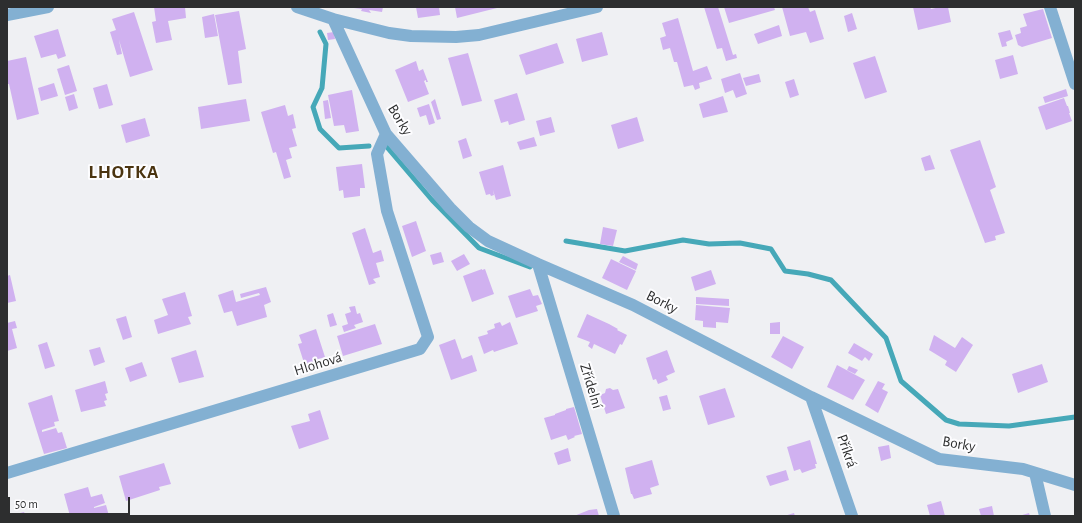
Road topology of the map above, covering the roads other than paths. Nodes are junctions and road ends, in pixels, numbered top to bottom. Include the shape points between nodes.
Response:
1 (48, 7) edge
2 (298, 7) edge
3 (597, 7) edge
4 (1050, 7) edge
5 (7, 15) edge
6 (333, 19) junction
7 (1075, 84) edge
8 (386, 134) junction
9 (538, 264) junction
10 (811, 397) junction
11 (7, 473) edge
12 (1035, 473) junction
13 (1075, 484) edge
14 (614, 516) edge
15 (852, 516) edge
16 (1045, 516) edge

1 - 5 street
2 - 6 street
3 - 6 street via 479,35 456,37 389,33
4 - 7 street
6 - 8 street, Borky
8 - 9 street, Borky via 469,227 488,240
8 - 11 street, Hlohová via 377,154 387,211 428,337 420,349
9 - 10 street, Borky via 633,305
9 - 14 street, Zřídelní
10 - 12 street, Borky via 938,459 1023,469
10 - 15 street, Příkrá
12 - 13 street, Borky
12 - 16 street

